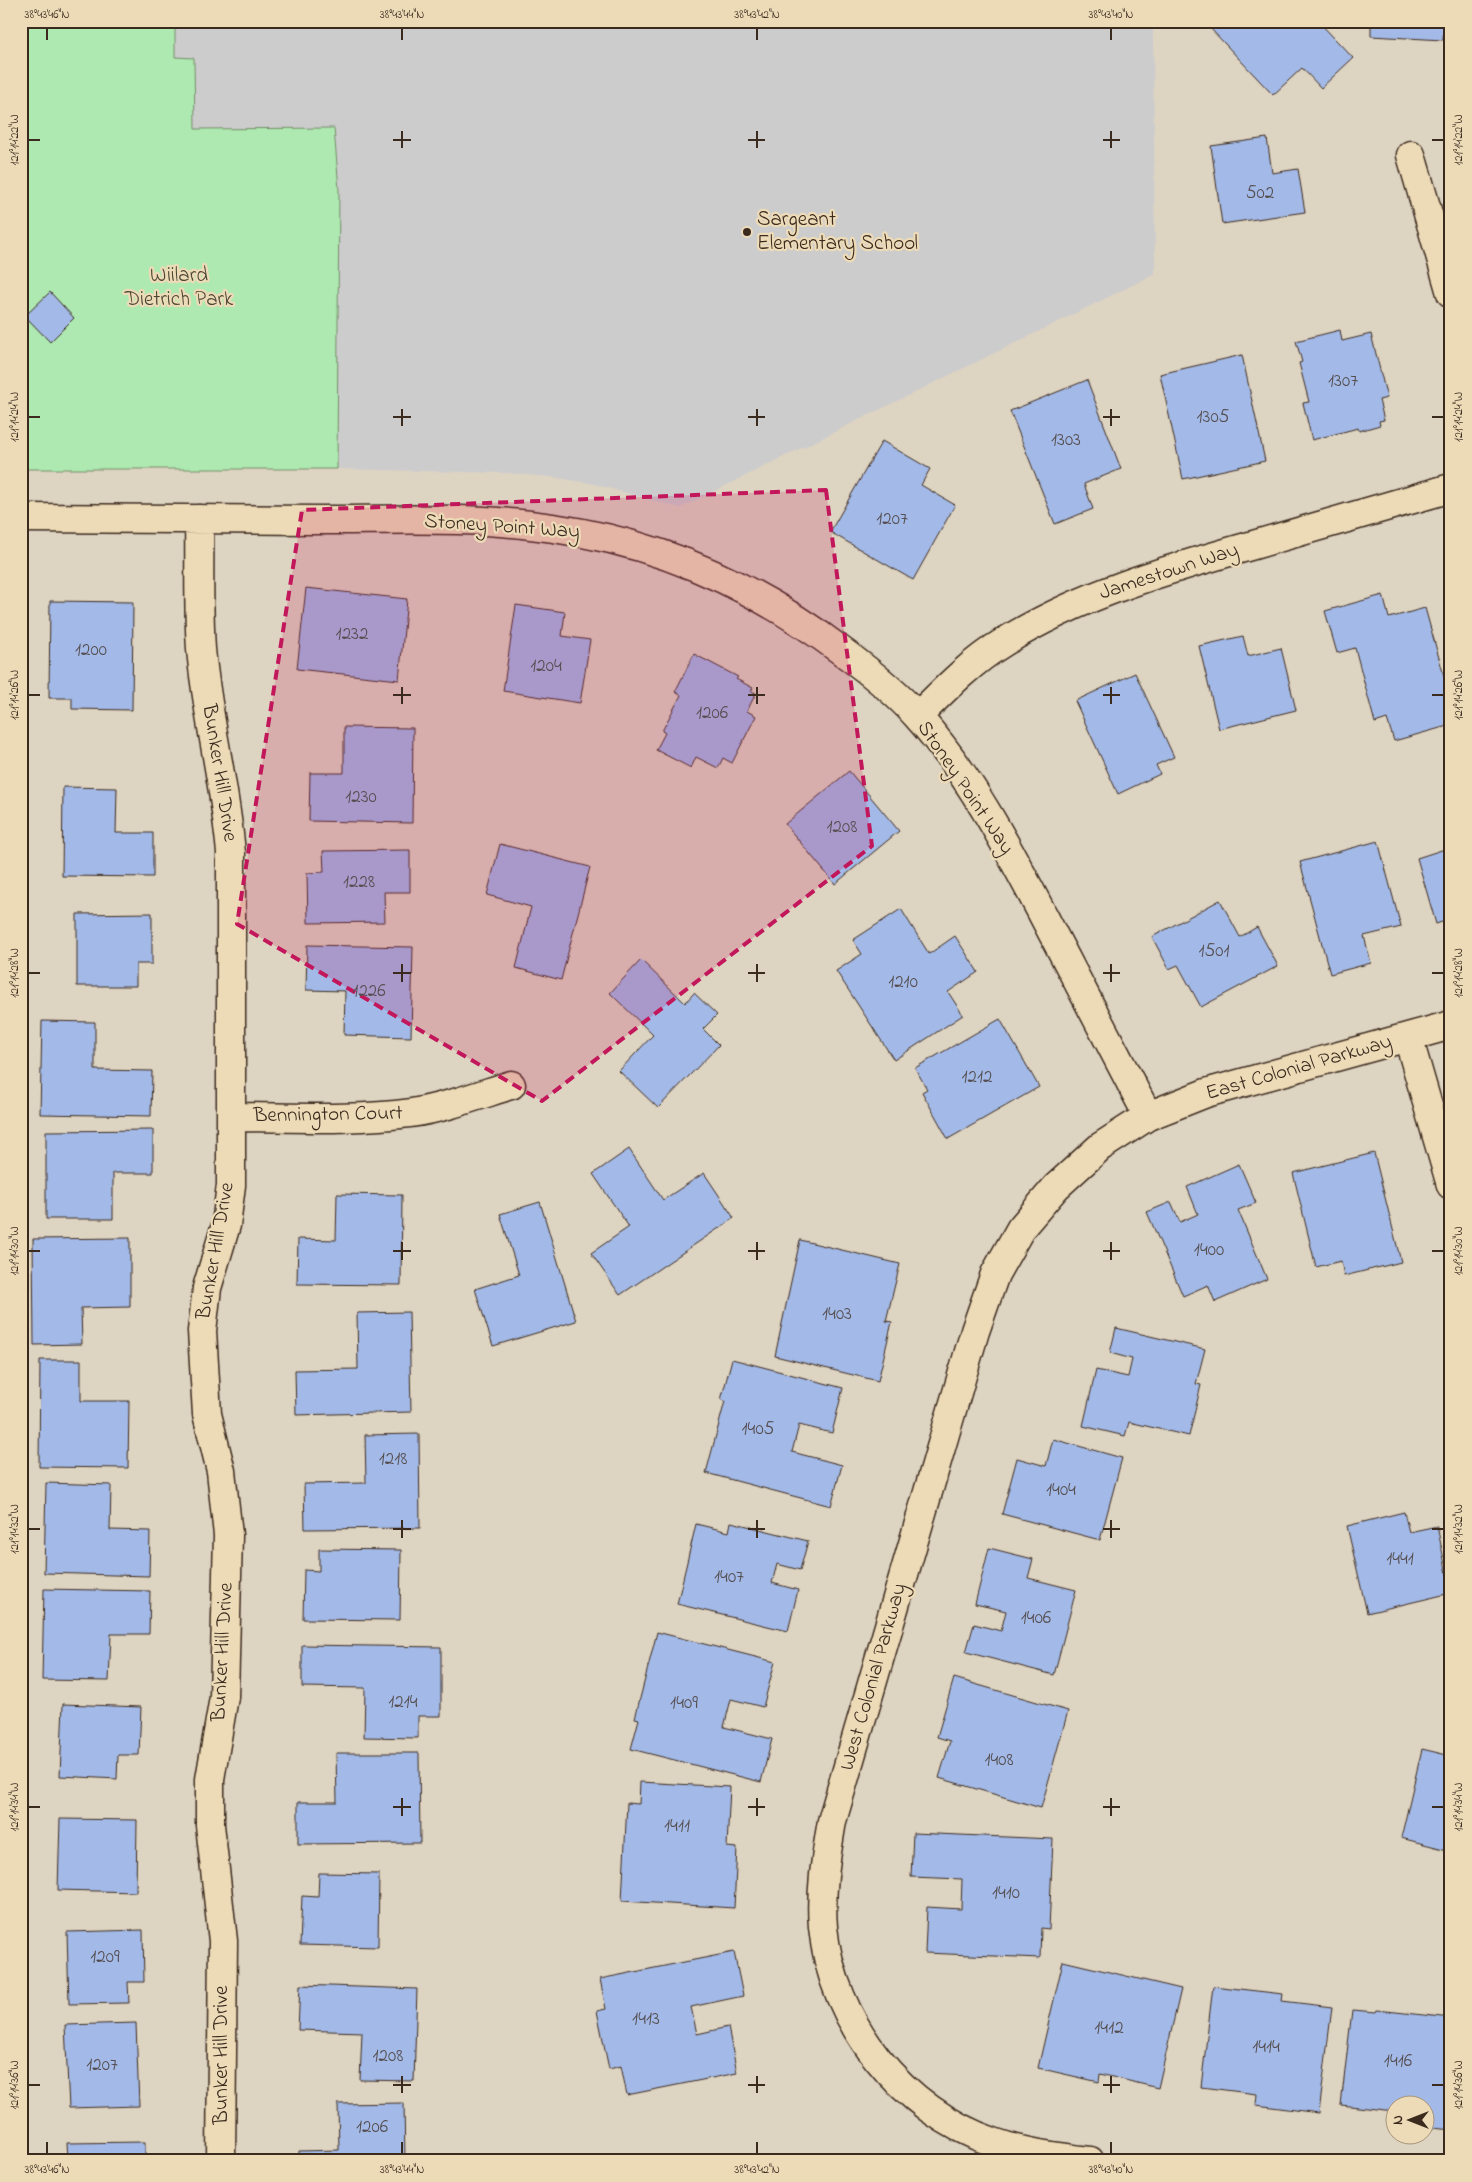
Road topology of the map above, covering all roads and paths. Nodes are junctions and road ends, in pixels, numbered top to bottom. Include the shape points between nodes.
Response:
1 (1411, 155) dead end
2 (1451, 293) edge
3 (1451, 488) edge
4 (21, 518) edge
5 (199, 519) junction
6 (918, 716) junction
7 (1451, 1025) edge
8 (1408, 1037) junction
9 (511, 1085) dead end
10 (1148, 1116) junction
11 (231, 1117) junction
12 (1451, 1185) edge
13 (221, 2161) edge
14 (1090, 2161) edge

1 - 2 street
3 - 6 street, Jamestown Way via 1162,571 1100,593 1047,616 1002,643 958,676
4 - 5 street, Stoney Point Way
5 - 6 street, Stoney Point Way via 470,521 550,527 604,536 699,567 758,595 796,618 866,669
5 - 11 street, Bunker Hill Drive via 201,648 209,712 227,805 231,853
6 - 10 street, Stoney Point Way via 995,826
7 - 8 street, East Colonial Parkway
8 - 10 street, East Colonial Parkway via 1206,1093
8 - 12 street
9 - 11 street, Bennington Court via 413,1113 365,1117
10 - 14 street, West Colonial Parkway via 1100,1147 1056,1187 1021,1228 995,1274 975,1331 832,1822 823,1874 823,1928 835,1982 858,2030 884,2068 912,2096 954,2125 993,2143
11 - 13 street, Bunker Hill Drive via 231,1185 226,1225 207,1288 202,1331 207,1414 221,1471 228,1535 224,1688 210,1779 210,1825 223,1941

